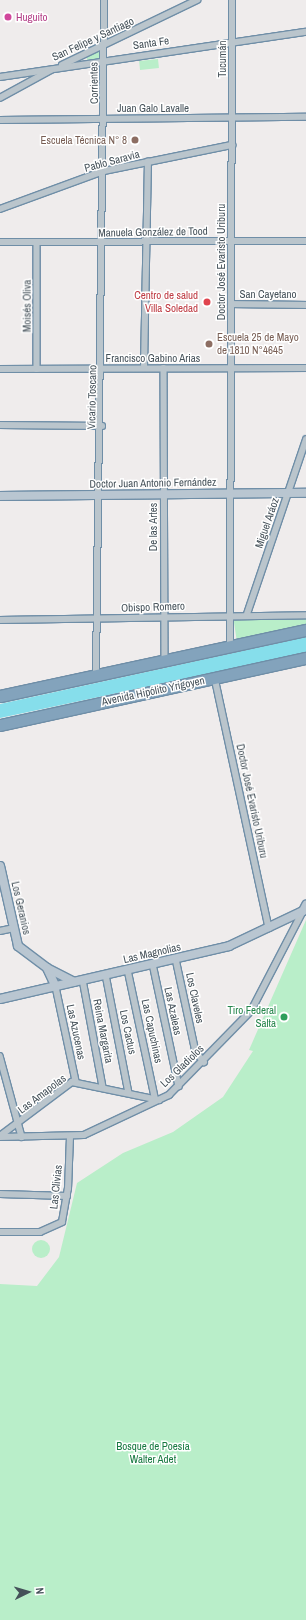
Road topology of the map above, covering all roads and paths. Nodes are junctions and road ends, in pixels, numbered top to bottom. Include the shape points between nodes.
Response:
1 (104, 0) edge
2 (196, 0) edge
3 (232, 0) edge
4 (306, 32) edge
5 (232, 42) junction
6 (103, 46) junction
7 (104, 60) junction
8 (55, 68) junction
9 (0, 77) edge
10 (0, 98) edge
11 (306, 117) edge
12 (104, 118) junction
13 (232, 118) junction
14 (0, 120) edge
15 (232, 145) junction
16 (148, 162) junction
17 (104, 171) junction
18 (0, 209) edge
19 (231, 241) junction
20 (306, 241) edge
21 (0, 242) edge
22 (37, 242) junction
23 (103, 243) junction
24 (146, 243) junction
25 (231, 304) junction
26 (306, 304) edge
27 (102, 368) junction
28 (144, 368) junction
29 (164, 368) junction
30 (231, 368) junction
31 (306, 368) edge
32 (0, 369) edge
33 (37, 369) junction
34 (0, 425) edge
35 (102, 426) junction
36 (306, 440) edge
37 (230, 493) junction
38 (288, 493) junction
39 (306, 493) edge
40 (163, 494) junction
41 (100, 495) junction
42 (0, 496) edge
43 (231, 614) junction
44 (247, 614) junction
45 (306, 615) edge
46 (163, 617) junction
47 (97, 618) junction
48 (0, 620) edge
49 (306, 630) edge
50 (230, 646) junction
51 (306, 658) edge
52 (165, 661) junction
53 (96, 675) junction
54 (215, 678) junction
55 (0, 696) edge
56 (0, 725) edge
57 (0, 866) edge
58 (3, 893) edge
59 (305, 908) edge
60 (14, 928) junction
61 (269, 928) junction
62 (0, 930) edge
63 (176, 959) junction
64 (153, 964) junction
65 (47, 968) junction
66 (128, 970) junction
67 (106, 975) junction
68 (79, 981) junction
69 (56, 987) junction
70 (0, 999) edge
71 (0, 1056) edge
72 (204, 1062) junction
73 (76, 1081) junction
74 (179, 1086) junction
75 (103, 1087) junction
76 (0, 1088) edge
77 (8, 1088) junction
78 (129, 1093) junction
79 (157, 1099) junction
80 (18, 1125) junction
81 (0, 1137) edge
82 (22, 1137) junction
83 (70, 1137) junction
84 (0, 1194) edge
85 (67, 1196) junction
86 (0, 1232) edge

1 - 6 street, Corrientes
2 - 6 street, San Felipe y Santiago
3 - 5 street, Tucumán
4 - 5 street, Santa Fe
5 - 7 street, Santa Fe
5 - 13 street, Tucumán
6 - 7 street, Corrientes
6 - 8 street, San Felipe y Santiago
7 - 8 street, Santa Fe
7 - 12 street, Corrientes
8 - 9 street, Santa Fe
8 - 10 street, San Felipe y Santiago
11 - 13 street, Juan Galo Lavalle
12 - 13 street, Juan Galo Lavalle
12 - 14 street, Juan Galo Lavalle
12 - 17 street, Vicario Toscano
13 - 15 street, Doctor José Evaristo Uriburu
15 - 16 street, Pablo Saravia
15 - 19 street, Doctor José Evaristo Uriburu
16 - 17 street, Pablo Saravia
16 - 24 street
17 - 18 street, Pablo Saravia
17 - 23 street, Vicario Toscano
19 - 20 street, Manuela González de Tood
19 - 24 street, Manuela González de Tood
19 - 25 street, Doctor José Evaristo Uriburu
21 - 22 street, Manuela González de Tood
22 - 23 street, Manuela González de Tood
22 - 33 street, Moisés Oliva
23 - 24 street, Manuela González de Tood
23 - 27 street, Vicario Toscano
24 - 28 street
25 - 26 street, San Cayetano
25 - 30 street, Doctor José Evaristo Uriburu
27 - 28 street, Francisco Gabino Arias
27 - 33 street, Francisco Gabino Arias
27 - 35 street, Vicario Toscano
28 - 29 street, Francisco Gabino Arias
29 - 30 street, Francisco Gabino Arias
29 - 40 street, De las Artes
30 - 31 street, Francisco Gabino Arias
30 - 37 street, Doctor José Evaristo Uriburu
32 - 33 street, Francisco Gabino Arias
34 - 35 street
35 - 41 street, Vicario Toscano
36 - 38 street, Miguel Aráoz
37 - 38 street, Doctor Juan Antonio Fernández
37 - 40 street, Doctor Juan Antonio Fernández
37 - 43 street, Doctor José Evaristo Uriburu
38 - 39 street, Doctor Juan Antonio Fernández
38 - 44 street, Miguel Aráoz
40 - 41 street, Doctor Juan Antonio Fernández
40 - 46 street, De las Artes
41 - 42 street, Doctor Juan Antonio Fernández
41 - 47 street, Vicario Toscano
43 - 44 street, Obispo Romero
43 - 46 street, Obispo Romero
43 - 50 street, Doctor José Evaristo Uriburu
44 - 45 street, Obispo Romero
46 - 47 street, Obispo Romero
46 - 52 street, De las Artes
47 - 48 street, Obispo Romero
47 - 53 street, Vicario Toscano
49 - 50 highway
50 - 52 highway
51 - 54 highway, Avenida Hipólito Yrigoyen
52 - 53 highway
53 - 55 highway
54 - 56 highway, Avenida Hipólito Yrigoyen
54 - 61 street, Doctor José Evaristo Uriburu
57 - 58 street, Los Geranios
58 - 60 street, Los Geranios
59 - 61 street, Las Magnolias
59 - 72 street, Los Gladiolos via 260,999
60 - 62 street
60 - 65 street, Los Geranios via 20,950
61 - 63 street, Las Magnolias via 229,946
63 - 64 street, Las Magnolias
63 - 72 street, Los Claveles via 196,1052
64 - 66 street, Las Magnolias
64 - 74 street, Las Azaleas
65 - 68 street, Los Geranios
65 - 69 street
66 - 67 street, Las Magnolias
66 - 79 street, Las Capuchinas
67 - 68 street, Las Magnolias
67 - 78 street, Los Cactus
68 - 69 street, Las Magnolias
68 - 75 street, Reina Margarita
69 - 70 street, Las Magnolias
69 - 73 street, Las Azucenas
71 - 77 street
72 - 74 street, Los Gladiolos
73 - 75 street
73 - 80 street, Las Amapolas via 68,1084
74 - 79 street, Los Gladiolos
75 - 78 street
76 - 77 street
77 - 80 street
78 - 79 street
79 - 83 street, Los Gladiolos via 95,1131
80 - 81 street, Las Amapolas
80 - 82 street
81 - 82 street, Los Gladiolos
82 - 83 street, Los Gladiolos
83 - 85 street, Las Clivias
84 - 85 street
85 - 86 street, Las Clivias via 59,1225 40,1232

